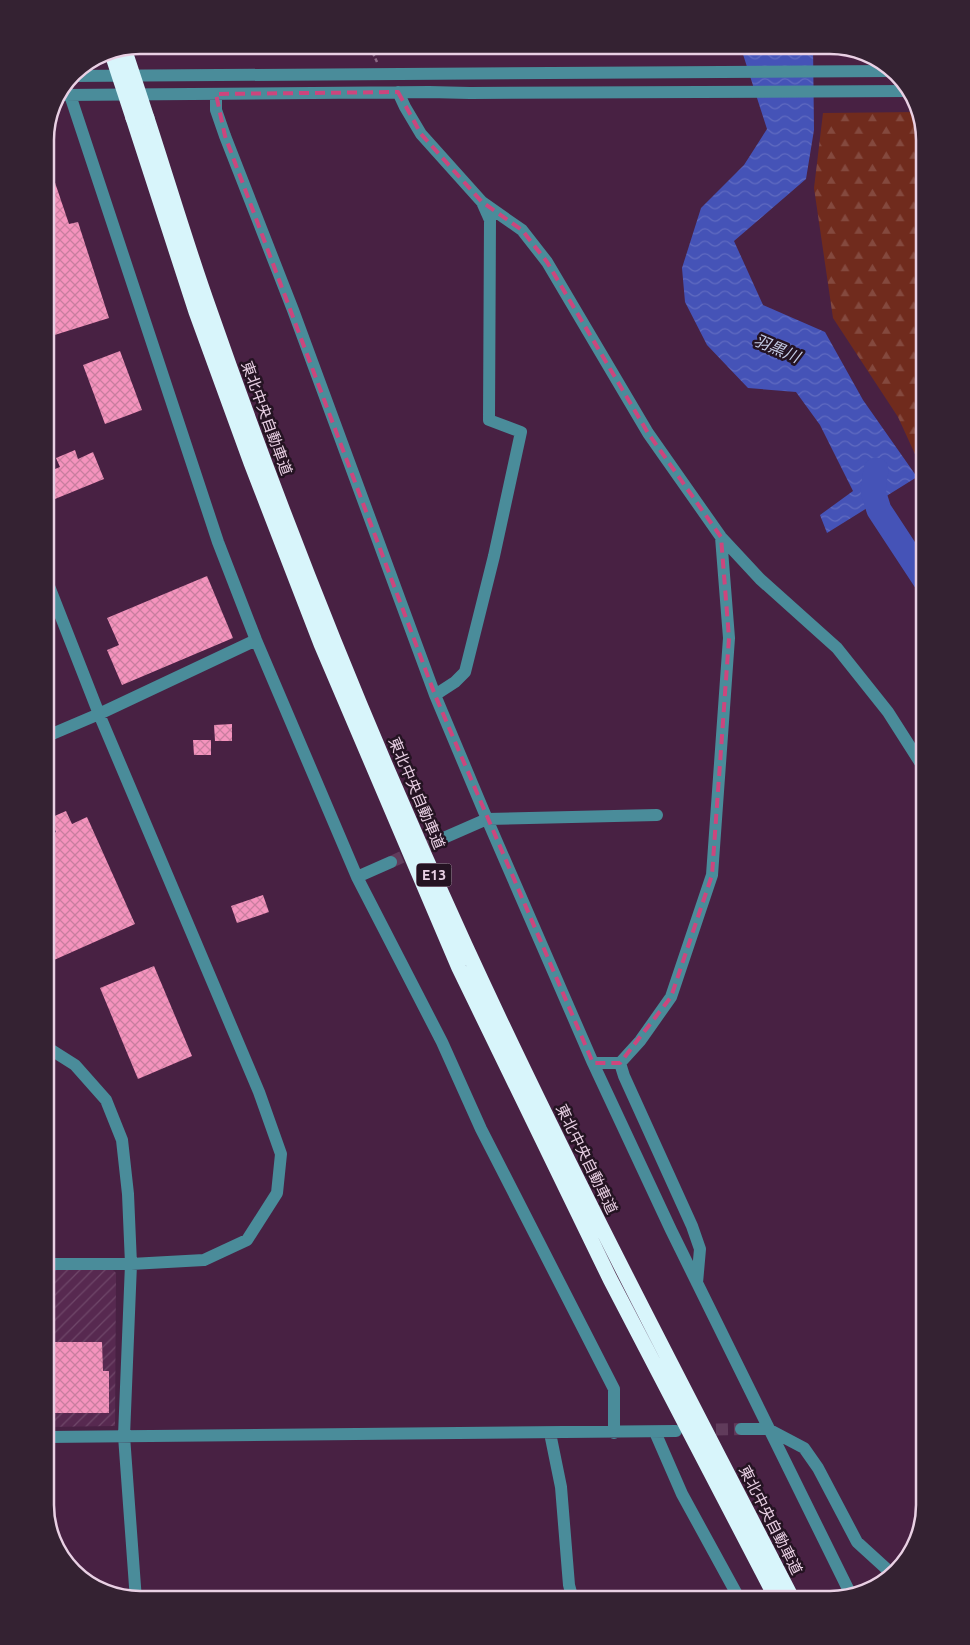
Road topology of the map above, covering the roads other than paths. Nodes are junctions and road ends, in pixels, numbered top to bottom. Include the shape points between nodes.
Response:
1 (126, 55) edge
2 (114, 58) edge
3 (882, 71) edge
4 (82, 76) edge
5 (901, 91) edge
6 (398, 92) junction
7 (216, 94) junction
8 (67, 95) edge
9 (66, 96) edge
10 (140, 118) junction
11 (482, 202) junction
12 (721, 537) junction
13 (54, 599) edge
14 (256, 640) junction
15 (435, 695) junction
16 (100, 714) junction
17 (54, 733) edge
18 (916, 756) edge
19 (658, 815) dead end
20 (487, 819) junction
21 (439, 840) tunnel mouth
22 (391, 862) tunnel mouth
23 (357, 877) junction
24 (54, 1052) edge
25 (594, 1063) junction
26 (620, 1063) junction
27 (54, 1264) edge
28 (130, 1264) junction
29 (697, 1284) junction
30 (741, 1429) tunnel mouth
31 (768, 1429) junction
32 (676, 1431) dead end
33 (655, 1432) junction
34 (550, 1433) junction
35 (614, 1433) junction
36 (124, 1436) junction
37 (54, 1437) edge
38 (888, 1569) edge
39 (848, 1589) edge
40 (135, 1591) edge
41 (571, 1591) edge
42 (735, 1591) edge
43 (772, 1591) edge
44 (788, 1591) edge

1 - 10 highway, 東北中央自動車道 / E13, bridge
2 - 10 highway, 東北中央自動車道 / E13, bridge
3 - 4 street
5 - 6 street
6 - 7 street
6 - 11 street via 420,134
7 - 8 street
7 - 15 street via 216,110 225,136
9 - 14 street via 218,542
10 - 43 highway, 東北中央自動車道 / E13 via 196,312 251,463 322,644 459,968 610,1279
10 - 44 highway, 東北中央自動車道 / E13 via 267,471 390,775 465,946 633,1292
11 - 12 street via 522,230 547,262 648,433
11 - 15 street via 490,220 489,420 521,432 465,672
12 - 18 street via 760,579 837,648 888,712
12 - 26 street via 729,638 712,876 671,997
13 - 16 street
14 - 16 street
14 - 23 street
15 - 20 street
16 - 17 street
16 - 28 street via 259,1092 280,1154 277,1193 247,1240 204,1260
19 - 20 street
20 - 21 street
20 - 25 street
22 - 23 street
23 - 35 street via 442,1042 485,1138 614,1389
24 - 28 street via 74,1065 106,1100 122,1140 128,1194
25 - 26 street
25 - 29 street
26 - 29 street via 692,1226 700,1249
27 - 28 street
28 - 36 street
29 - 31 street
30 - 31 street
31 - 38 street via 804,1448 857,1542
31 - 39 street
32 - 33 street
33 - 35 street
33 - 42 street via 682,1494
34 - 35 street
34 - 36 street
34 - 41 street via 562,1487
36 - 37 street
36 - 40 street

